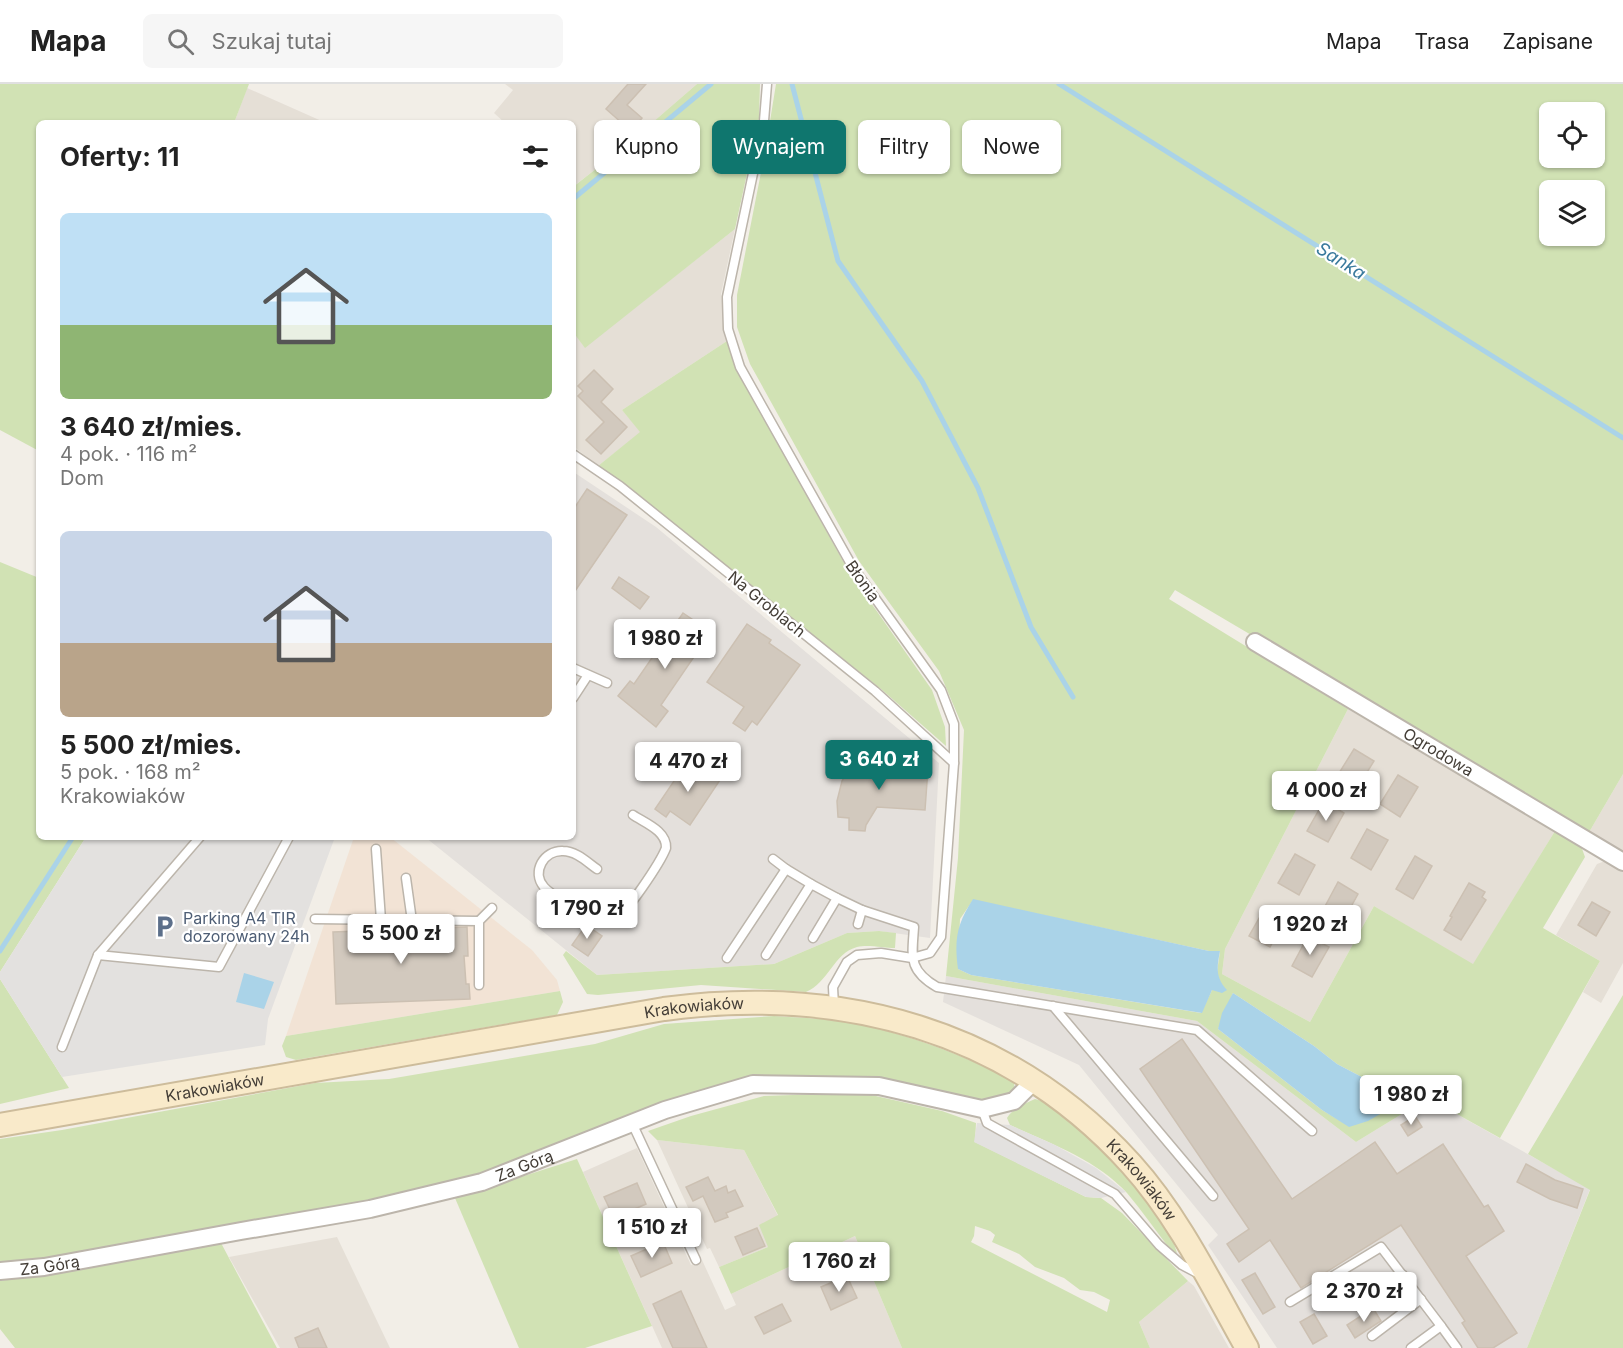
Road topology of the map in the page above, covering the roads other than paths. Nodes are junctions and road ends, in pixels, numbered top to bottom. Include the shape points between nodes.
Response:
1 (767, 84) edge
2 (576, 456) edge
3 (1255, 642) dead end
4 (576, 669) edge
5 (588, 675) junction
6 (607, 683) dead end
7 (576, 693) edge
8 (954, 763) junction
9 (633, 815) dead end
10 (197, 840) edge
11 (287, 840) edge
12 (376, 849) dead end
13 (773, 860) dead end
14 (1623, 862) edge
15 (597, 869) dead end
16 (786, 869) junction
17 (406, 878) dead end
18 (811, 884) junction
19 (837, 898) junction
20 (492, 908) dead end
21 (862, 910) junction
22 (315, 919) dead end
23 (381, 920) junction
24 (412, 921) junction
25 (479, 921) junction
26 (858, 924) dead end
27 (813, 938) dead end
28 (98, 955) junction
29 (766, 955) dead end
30 (727, 958) dead end
31 (912, 958) junction
32 (478, 985) dead end
33 (1053, 1006) junction
34 (834, 1007) junction
35 (62, 1047) dead end
36 (1034, 1081) junction
37 (982, 1109) junction
38 (632, 1123) junction
39 (0, 1125) edge
40 (1312, 1131) dead end
41 (1214, 1196) dead end
42 (696, 1260) dead end
43 (0, 1271) edge
44 (1402, 1275) junction
45 (1207, 1278) junction
46 (1365, 1296) dead end
47 (1421, 1299) junction
48 (1290, 1302) dead end
49 (1441, 1326) junction
50 (1372, 1336) dead end
51 (1247, 1348) edge
52 (1410, 1348) edge
53 (1457, 1348) edge

1 - 8 lane, Błonia via 764,121 727,297 728,329 740,367 852,566 941,690 954,724
2 - 8 lane, Na Groblach via 620,486 875,691
3 - 14 street, Ogrodowa
4 - 5 lane
5 - 6 lane
5 - 7 lane
8 - 31 lane, Błonia via 940,937 930,953
9 - 15 lane via 662,834 667,843 626,912 606,920 542,885 539,878 539,869 547,856 563,851
10 - 28 lane
11 - 28 lane via 219,967
12 - 23 lane
13 - 16 lane
16 - 18 lane
16 - 30 lane
17 - 24 lane
18 - 19 lane
18 - 29 lane
19 - 21 lane
19 - 27 lane
20 - 25 lane
21 - 26 lane
21 - 31 lane via 914,927
22 - 23 lane
23 - 24 lane
24 - 25 lane
25 - 32 lane
28 - 35 lane
31 - 33 lane via 920,976 937,987
31 - 34 lane via 881,953 857,955 847,962 833,987
33 - 40 lane via 1197,1030
33 - 41 lane
34 - 36 main road, Krakowiaków via 942,1034
34 - 39 main road, Krakowiaków via 727,1002 664,1009
36 - 37 street, Za Górą via 1014,1101
36 - 45 main road, Krakowiaków via 1068,1104 1132,1164 1167,1210
37 - 38 street, Za Górą via 879,1086 753,1084
37 - 45 lane via 987,1124 1115,1194 1160,1245 1182,1265
38 - 42 lane
38 - 43 street, Za Górą via 482,1182 370,1209 44,1267
44 - 46 lane
44 - 47 lane
44 - 48 lane via 1381,1247
45 - 51 main road, Krakowiaków
47 - 49 lane
47 - 50 lane
49 - 52 lane
49 - 53 lane

